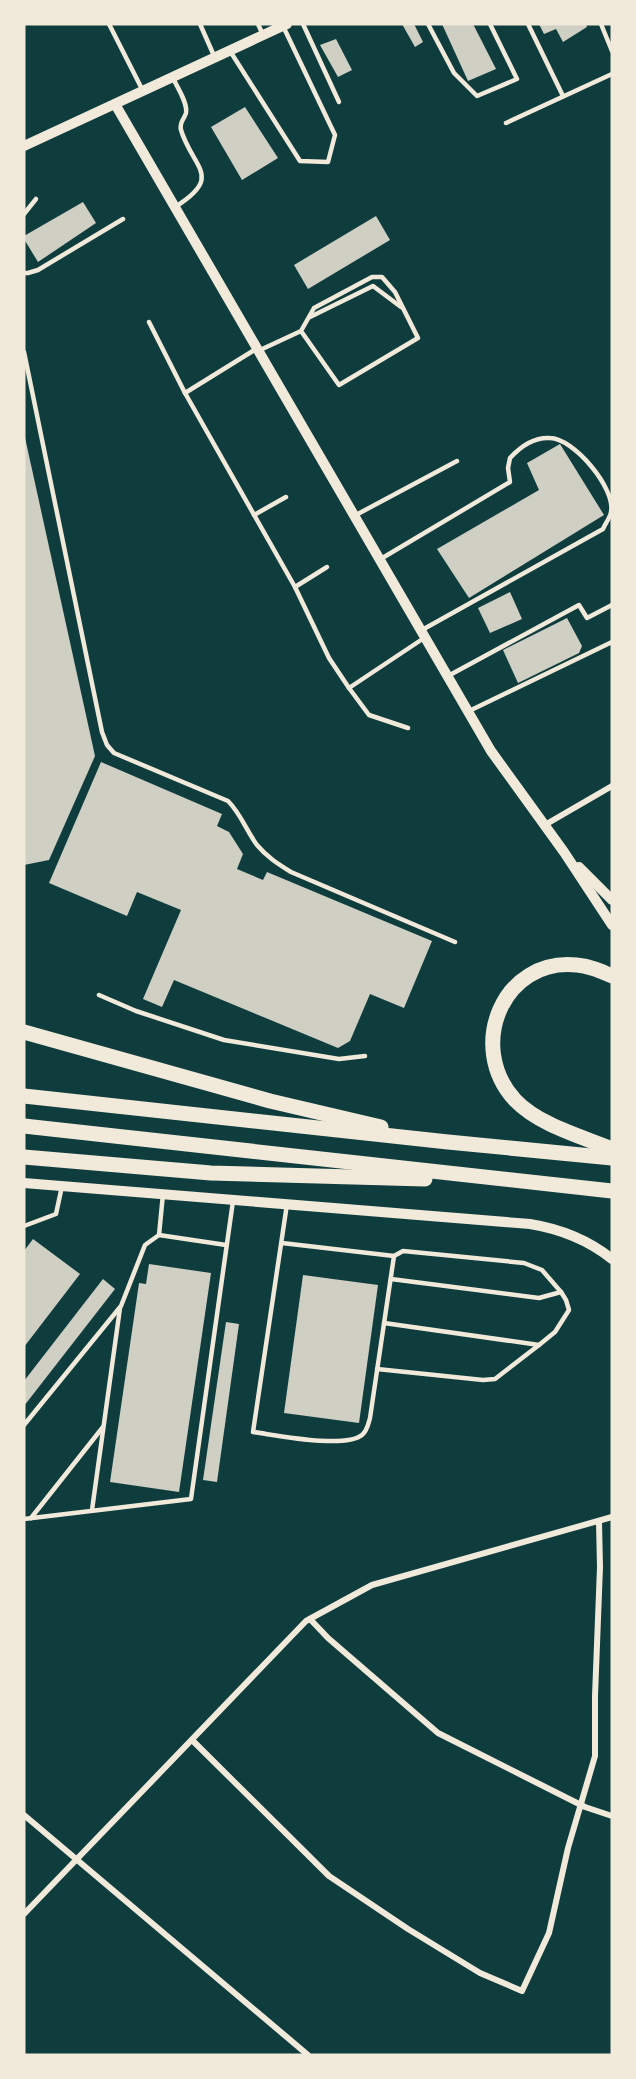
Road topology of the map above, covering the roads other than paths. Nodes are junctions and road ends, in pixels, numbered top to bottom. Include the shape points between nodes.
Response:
1 (109, 24) edge
2 (200, 24) edge
3 (258, 24) edge
4 (303, 24) edge
5 (428, 24) edge
6 (490, 24) edge
7 (528, 24) edge
8 (601, 24) edge
9 (285, 25) edge
10 (612, 30) edge
11 (263, 35) junction
12 (606, 36) junction
13 (230, 51) junction
14 (612, 51) edge
15 (214, 58) junction
16 (612, 74) edge
17 (172, 77) junction
18 (143, 91) junction
19 (563, 96) junction
20 (339, 102) dead end
21 (115, 104) junction
22 (506, 123) dead end
23 (24, 146) edge
24 (175, 207) junction
25 (24, 208) edge
26 (24, 214) edge
27 (123, 219) dead end
28 (24, 273) edge
29 (403, 308) junction
30 (310, 317) junction
31 (149, 321) dead end
32 (301, 331) junction
33 (257, 350) junction
34 (24, 352) edge
35 (185, 393) junction
36 (457, 461) dead end
37 (286, 497) dead end
38 (254, 515) junction
39 (354, 516) junction
40 (380, 560) junction
41 (327, 567) dead end
42 (295, 587) junction
43 (612, 605) edge
44 (423, 635) junction
45 (612, 642) edge
46 (447, 676) junction
47 (348, 688) junction
48 (467, 712) junction
49 (408, 728) dead end
50 (612, 786) edge
51 (543, 826) junction
52 (564, 852) junction
53 (612, 900) edge
54 (612, 925) edge
55 (455, 942) dead end
56 (612, 976) edge
57 (99, 995) dead end
58 (24, 1032) edge
59 (365, 1056) dead end
60 (24, 1096) edge
61 (24, 1126) edge
62 (448, 1142) junction
63 (612, 1149) edge
64 (24, 1157) edge
65 (612, 1158) edge
66 (534, 1182) junction
67 (24, 1183) edge
68 (62, 1186) junction
69 (612, 1191) edge
70 (163, 1194) junction
71 (233, 1200) junction
72 (287, 1204) junction
73 (24, 1226) edge
74 (159, 1235) junction
75 (282, 1243) junction
76 (226, 1245) junction
77 (394, 1256) junction
78 (612, 1259) edge
79 (391, 1279) junction
80 (561, 1292) junction
81 (121, 1306) junction
82 (384, 1323) junction
83 (539, 1345) junction
84 (377, 1370) junction
85 (24, 1425) edge
86 (104, 1425) junction
87 (92, 1510) junction
88 (612, 1516) edge
89 (31, 1518) junction
90 (24, 1519) edge
91 (599, 1522) junction
92 (310, 1619) junction
93 (192, 1740) junction
94 (581, 1805) junction
95 (24, 1815) edge
96 (612, 1816) edge
97 (77, 1860) junction
98 (24, 1914) edge
99 (308, 2055) edge

1 - 18 lane
2 - 15 lane
3 - 11 lane
4 - 20 lane
5 - 6 lane via 454,73 477,96 517,79
7 - 19 lane
8 - 12 lane
9 - 11 street
9 - 13 lane via 335,135 328,162 300,161
10 - 12 lane
11 - 13 street
12 - 14 lane
13 - 15 street
15 - 17 street
16 - 19 lane
17 - 18 street
17 - 24 lane via 186,107 181,129 201,171 193,196
18 - 21 street
19 - 22 lane
21 - 23 street
21 - 24 street
24 - 33 street
25 - 26 lane via 36,199
27 - 28 lane via 38,270
29 - 30 lane via 373,286
29 - 30 lane via 382,277 372,277 314,308
29 - 32 lane via 418,338 339,385
30 - 32 lane
31 - 35 lane
32 - 33 lane
33 - 35 lane
33 - 39 street
34 - 55 lane via 107,746 114,753 228,801 270,859 291,872
35 - 38 lane
36 - 39 lane
37 - 38 lane
38 - 42 lane
39 - 40 street
40 - 44 street
40 - 44 lane via 510,482 510,458 530,442 549,437 562,439 602,481 611,512 603,529
41 - 42 lane
42 - 47 lane
43 - 46 lane via 587,618 579,605
44 - 46 street
44 - 47 lane
45 - 48 lane
46 - 48 street
47 - 49 lane via 369,715
48 - 51 street
50 - 51 street
51 - 52 street
52 - 53 street
52 - 54 street
56 - 63 highway via 575,965 537,972 504,1001 495,1020 492,1044 500,1079 523,1108
57 - 59 lane via 224,1040 339,1059
58 - 62 highway via 270,1101
60 - 62 highway
61 - 66 highway
62 - 65 highway
64 - 66 highway via 211,1173
66 - 69 highway
67 - 68 street
68 - 70 street
68 - 73 lane via 56,1214
70 - 71 street
70 - 74 lane
71 - 72 street
71 - 76 lane
72 - 75 lane
72 - 78 street via 530,1224 572,1235
74 - 76 lane
74 - 81 lane via 145,1245
75 - 77 lane
75 - 84 lane via 253,1432 329,1442 360,1436 368,1428
76 - 87 lane via 191,1499
77 - 79 lane
77 - 80 lane via 403,1251 524,1263 542,1270
79 - 80 lane via 539,1298
79 - 82 lane
80 - 83 lane via 569,1310 555,1332
81 - 85 lane
81 - 86 lane
82 - 83 lane
82 - 84 lane
83 - 84 lane via 495,1379
86 - 87 lane
86 - 89 lane
87 - 89 lane
88 - 91 street
89 - 90 lane
91 - 92 street via 372,1585
91 - 94 street via 595,1756
92 - 93 street
92 - 94 street via 438,1733
93 - 94 street via 330,1876 471,1968 522,1991 549,1933
93 - 97 street
94 - 96 street
95 - 97 street
97 - 98 street
97 - 99 street

